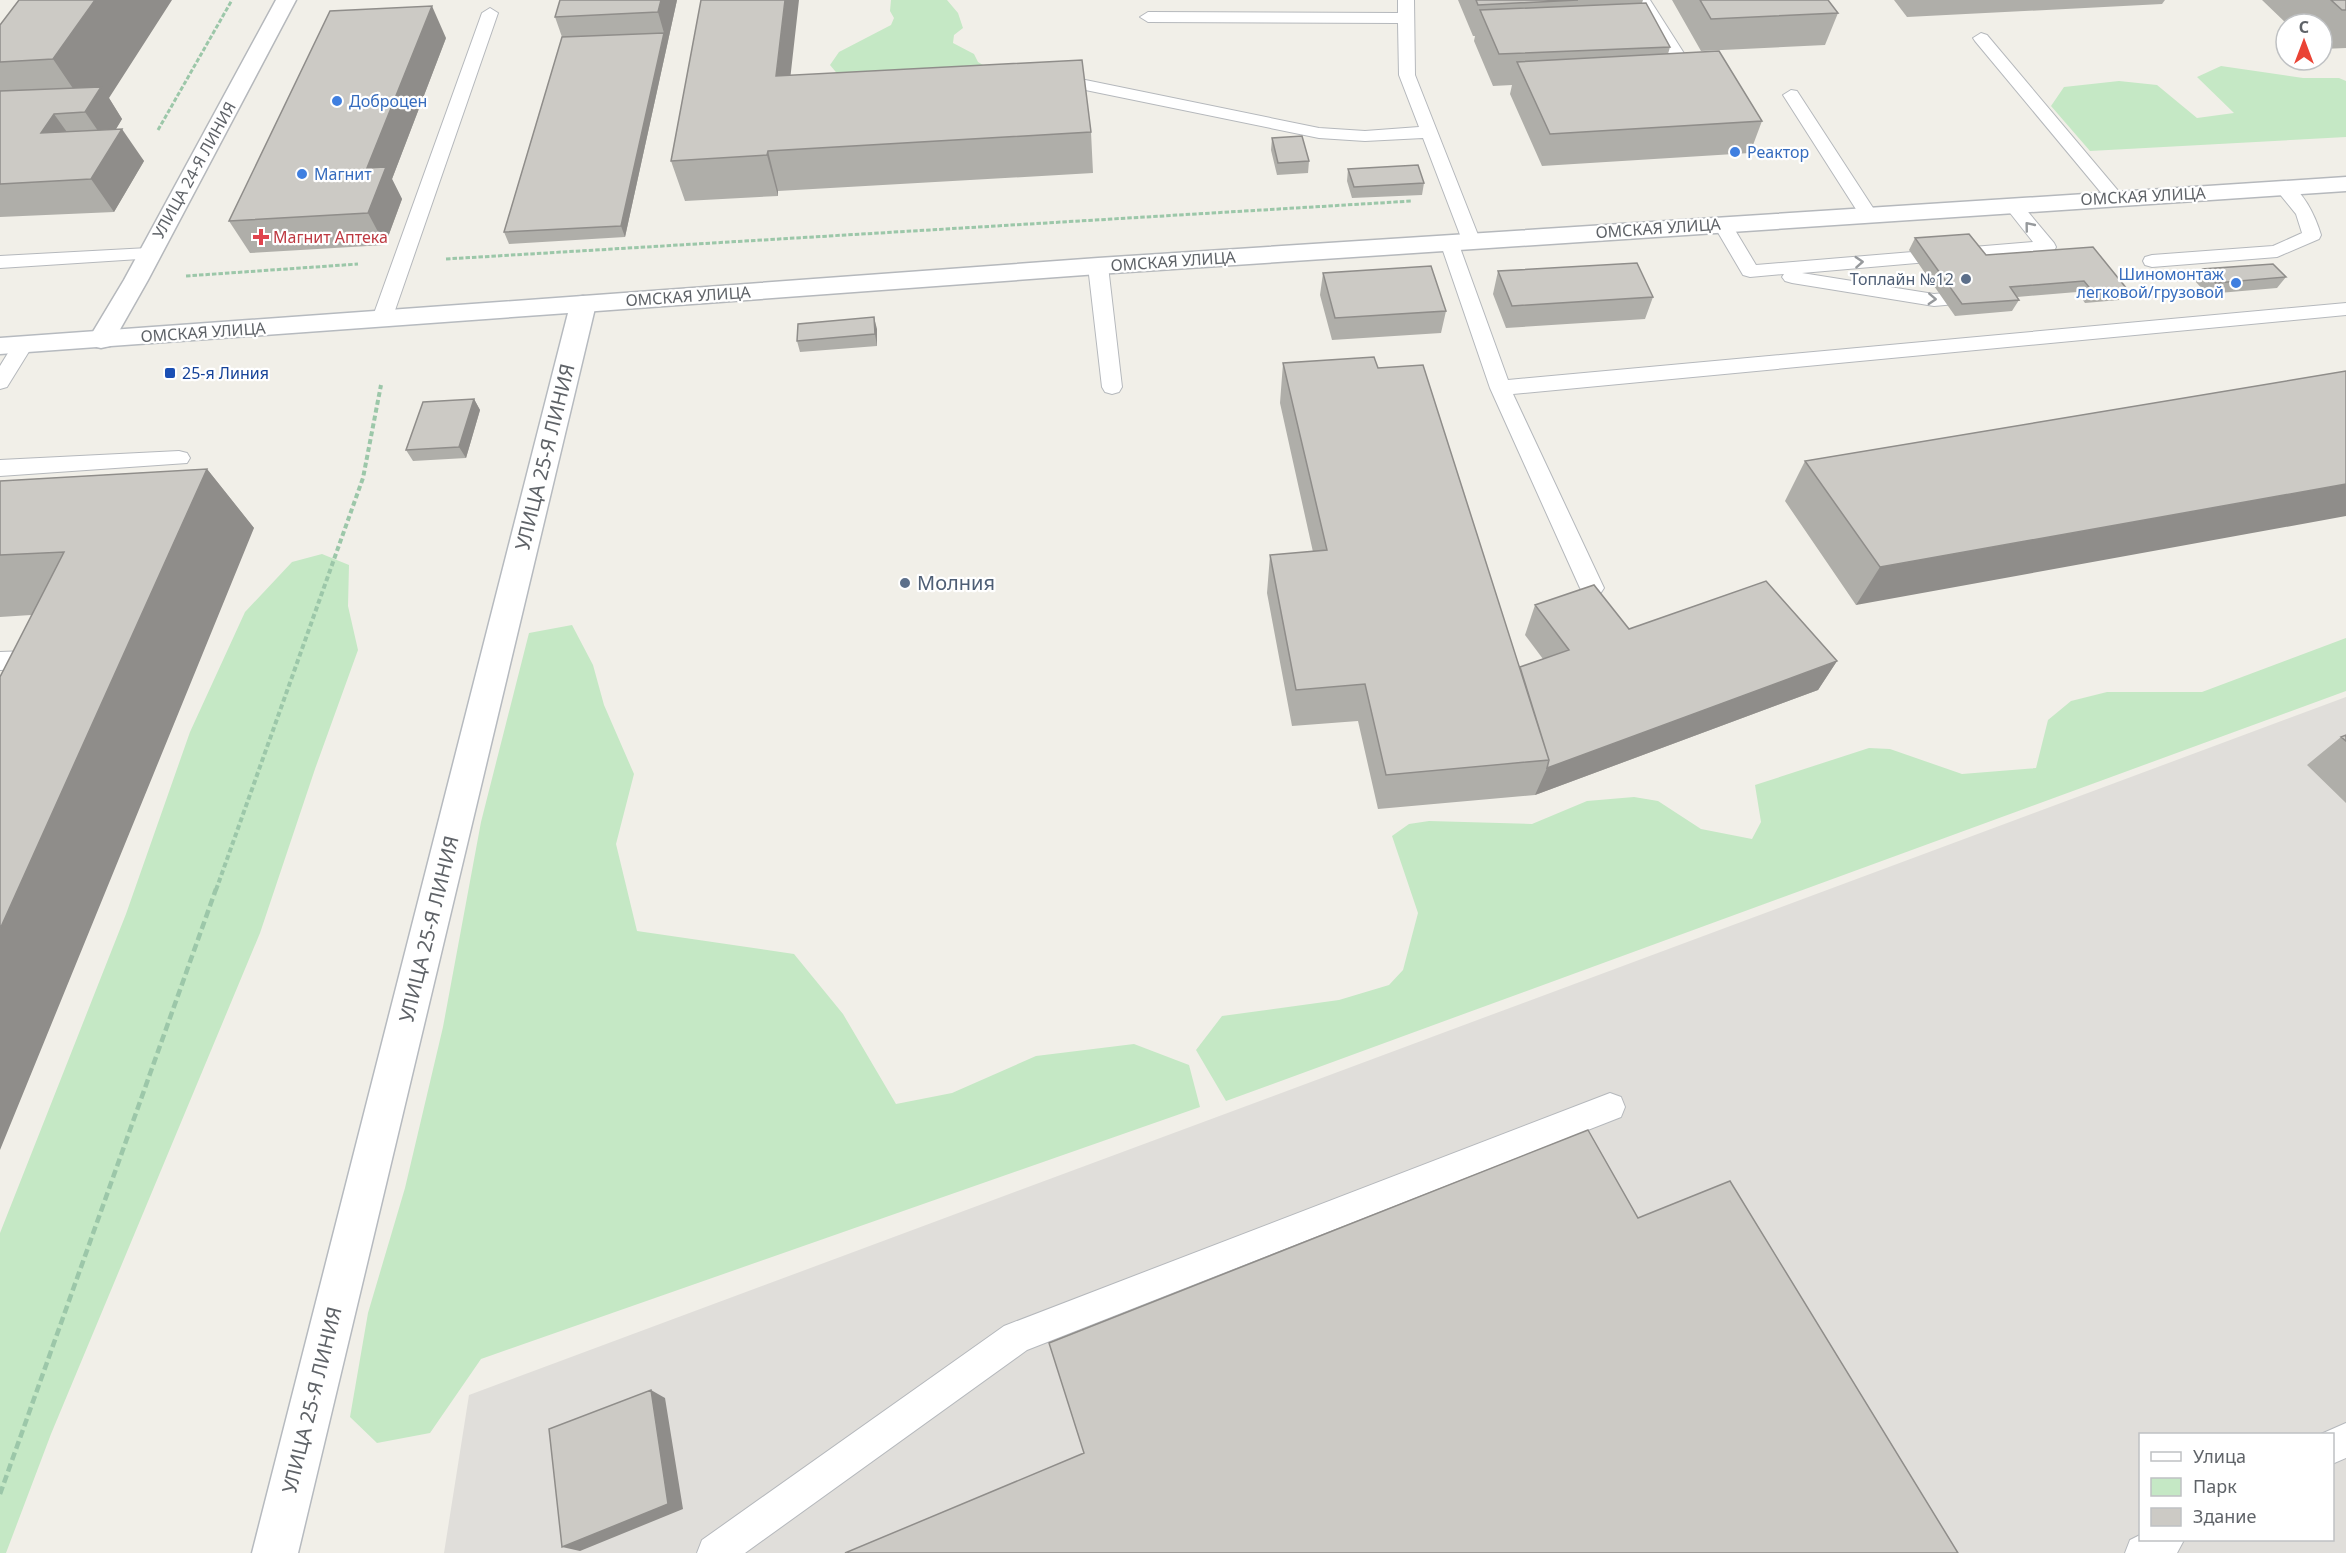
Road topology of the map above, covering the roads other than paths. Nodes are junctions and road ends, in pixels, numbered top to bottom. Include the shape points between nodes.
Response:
1 (286, 0) edge
2 (1406, 0) edge
3 (1642, 0) edge
4 (490, 13) dead end
5 (1148, 17) dead end
6 (1407, 18) junction
7 (1982, 38) dead end
8 (1686, 69) edge
9 (1061, 80) edge
10 (1791, 95) dead end
11 (1429, 132) junction
12 (2346, 184) edge
13 (2283, 187) junction
14 (2115, 197) junction
15 (2012, 204) junction
16 (1868, 214) junction
17 (1722, 224) junction
18 (1460, 241) junction
19 (2047, 248) junction
20 (148, 254) junction
21 (2152, 261) dead end
22 (0, 262) edge
23 (1098, 266) junction
24 (2045, 269) edge
25 (1750, 271) junction
26 (1999, 294) edge
27 (583, 304) junction
28 (2346, 309) edge
29 (382, 319) junction
30 (101, 340) junction
31 (11, 345) edge
32 (0, 382) edge
33 (1112, 387) dead end
34 (1500, 388) junction
35 (180, 458) dead end
36 (0, 468) edge
37 (1592, 588) edge
38 (0, 662) edge
39 (14, 687) edge
40 (1610, 1107) dead end
41 (2163, 1541) edge
42 (275, 1553) edge
43 (716, 1553) edge
44 (2143, 1553) edge

1 - 20 street, УЛИЦА 24-Я ЛИНИЯ
2 - 6 lane
3 - 8 lane
4 - 29 lane
5 - 6 lane
6 - 11 lane via 1407,75
7 - 14 lane
9 - 11 lane via 1320,133 1365,136
10 - 16 lane
11 - 18 lane via 1455,199
12 - 13 street, ОМСКАЯ УЛИЦА
13 - 14 street, ОМСКАЯ УЛИЦА
13 - 21 lane via 2305,213 2312,235 2277,251
14 - 15 street, ОМСКАЯ УЛИЦА
15 - 16 street, ОМСКАЯ УЛИЦА
19 -> 15 lane
16 - 17 street, ОМСКАЯ УЛИЦА
17 - 18 street, ОМСКАЯ УЛИЦА
17 - 25 lane
18 - 23 street, ОМСКАЯ УЛИЦА
18 - 34 lane
19 - 24 lane
25 -> 19 lane
20 - 22 lane
20 - 30 street, УЛИЦА 24-Я ЛИНИЯ
23 - 27 street, ОМСКАЯ УЛИЦА
23 - 33 lane
25 -> 26 lane via 1934,300
27 - 29 street, ОМСКАЯ УЛИЦА
27 - 42 street, УЛИЦА 25-Я ЛИНИЯ
28 - 34 lane
29 - 30 street, ОМСКАЯ УЛИЦА
30 - 31 street, ОМСКАЯ УЛИЦА
31 - 32 lane
34 - 37 lane
35 - 36 lane
38 - 39 lane via 27,660
40 - 43 lane via 1016,1338
41 - 44 lane

